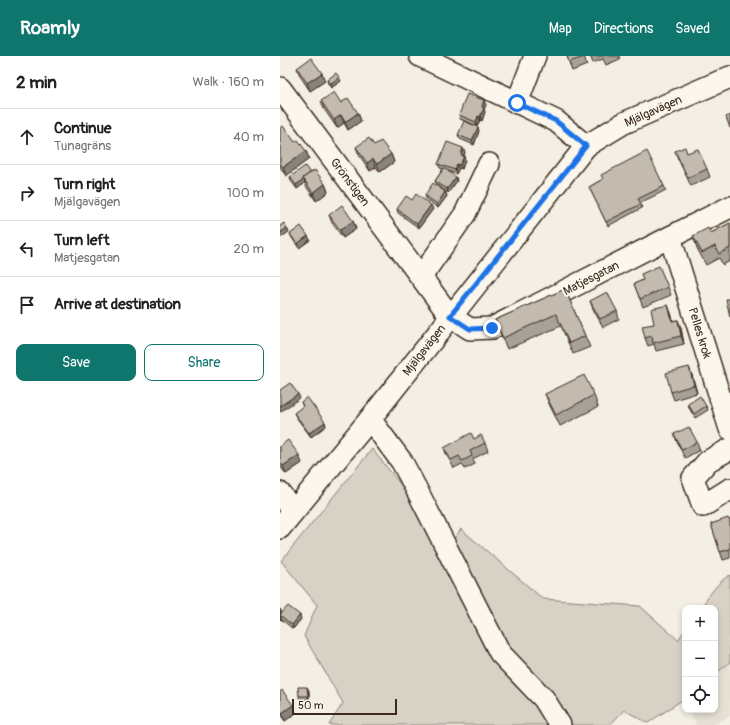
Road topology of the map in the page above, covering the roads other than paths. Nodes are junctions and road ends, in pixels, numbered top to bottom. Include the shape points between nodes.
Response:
1 (420, 56) edge
2 (535, 56) edge
3 (730, 77) edge
4 (280, 88) edge
5 (517, 103) junction
6 (586, 146) junction
7 (489, 164) dead end
8 (730, 207) edge
9 (670, 237) junction
10 (420, 277) junction
11 (450, 316) junction
12 (370, 419) junction
13 (730, 429) edge
14 (730, 449) edge
15 (730, 489) edge
16 (280, 493) edge
17 (293, 511) junction
18 (280, 528) edge
19 (560, 725) edge

1 - 5 street
2 - 5 street
3 - 6 street, Mjälgavägen via 624,123
4 - 10 street, Grönstigen
5 - 6 street via 556,121
6 - 11 street, Mjälgavägen
7 - 10 street via 465,214
8 - 9 street, Matjesgatan
9 - 11 street, Matjesgatan via 492,328 470,329
9 - 13 street, Pelles krok
10 - 11 street, Grönstigen
11 - 12 street, Mjälgavägen
12 - 17 street, Mjälgavägen
12 - 19 street via 402,462 500,653 544,699
14 - 15 street via 708,461 693,478 703,506
16 - 17 street
17 - 18 street, Mjälgavägen

